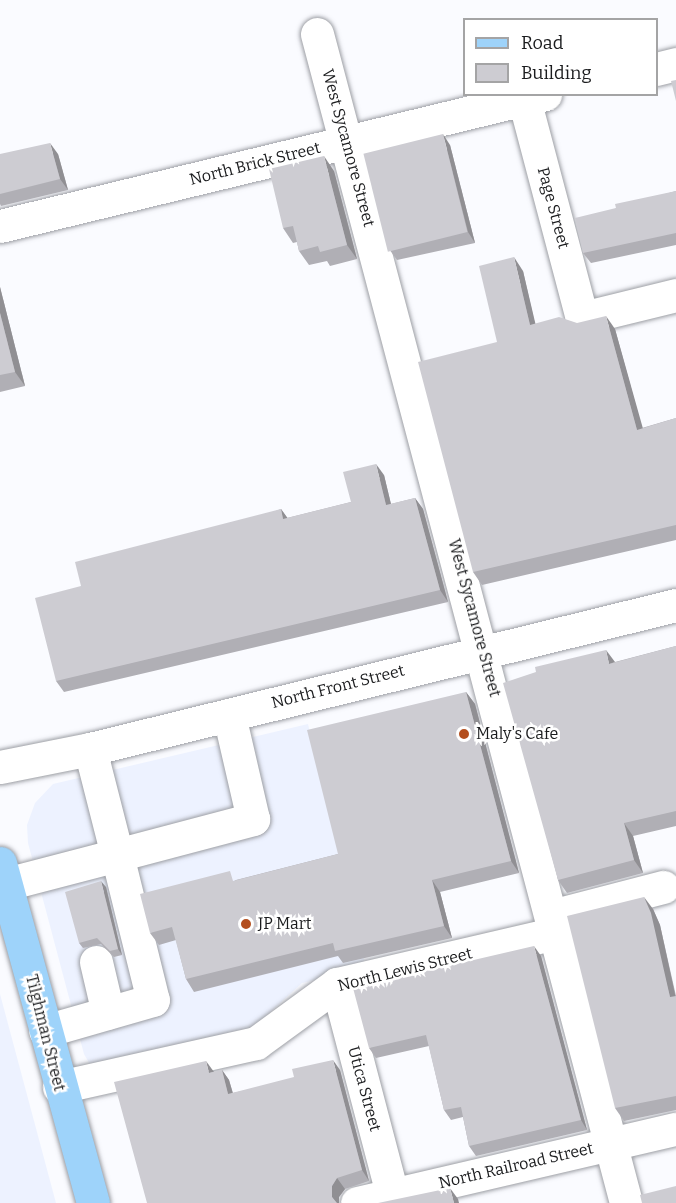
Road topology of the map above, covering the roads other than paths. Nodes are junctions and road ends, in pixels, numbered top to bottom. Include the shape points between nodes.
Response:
1 (317, 34) dead end
2 (676, 64) edge
3 (658, 69) edge
4 (534, 97) edge
5 (346, 142) junction
6 (0, 226) edge
7 (676, 295) edge
8 (676, 605) edge
9 (483, 651) junction
10 (229, 715) junction
11 (90, 749) junction
12 (0, 767) edge
13 (117, 855) junction
14 (3, 874) edge
15 (663, 887) dead end
16 (554, 925) junction
17 (96, 962) dead end
18 (337, 984) junction
19 (108, 1013) junction
20 (45, 1031) junction
21 (59, 1087) junction
22 (676, 1129) edge
23 (611, 1144) junction
24 (392, 1194) junction
25 (93, 1203) edge
26 (357, 1203) edge
27 (626, 1203) edge

1 - 5 street, West Sycamore Street
2 - 3 street
4 - 5 street, North Brick Street
4 - 7 street, Page Street via 582,318
5 - 6 street, North Brick Street
5 - 9 street, West Sycamore Street
8 - 9 street, North Front Street
9 - 10 street, North Front Street
9 - 16 street, West Sycamore Street
10 - 11 street, North Front Street
10 - 13 street via 253,819
11 - 12 street, North Front Street
11 - 13 street
13 - 14 street via 76,881
13 - 19 street via 153,1000
14 - 20 main road, Tilghman Street
15 - 16 street, North Lewis Street
16 - 18 street, North Lewis Street
16 - 23 street, West Sycamore Street
17 - 19 street
18 - 21 street, North Lewis Street via 256,1043
18 - 24 street, Utica Street
19 - 20 street
20 - 21 main road, Tilghman Street
21 - 25 main road, Tilghman Street
22 - 23 street, North Railroad Street
23 - 24 street, North Railroad Street
23 - 27 street, West Sycamore Street
24 - 26 street, North Railroad Street

